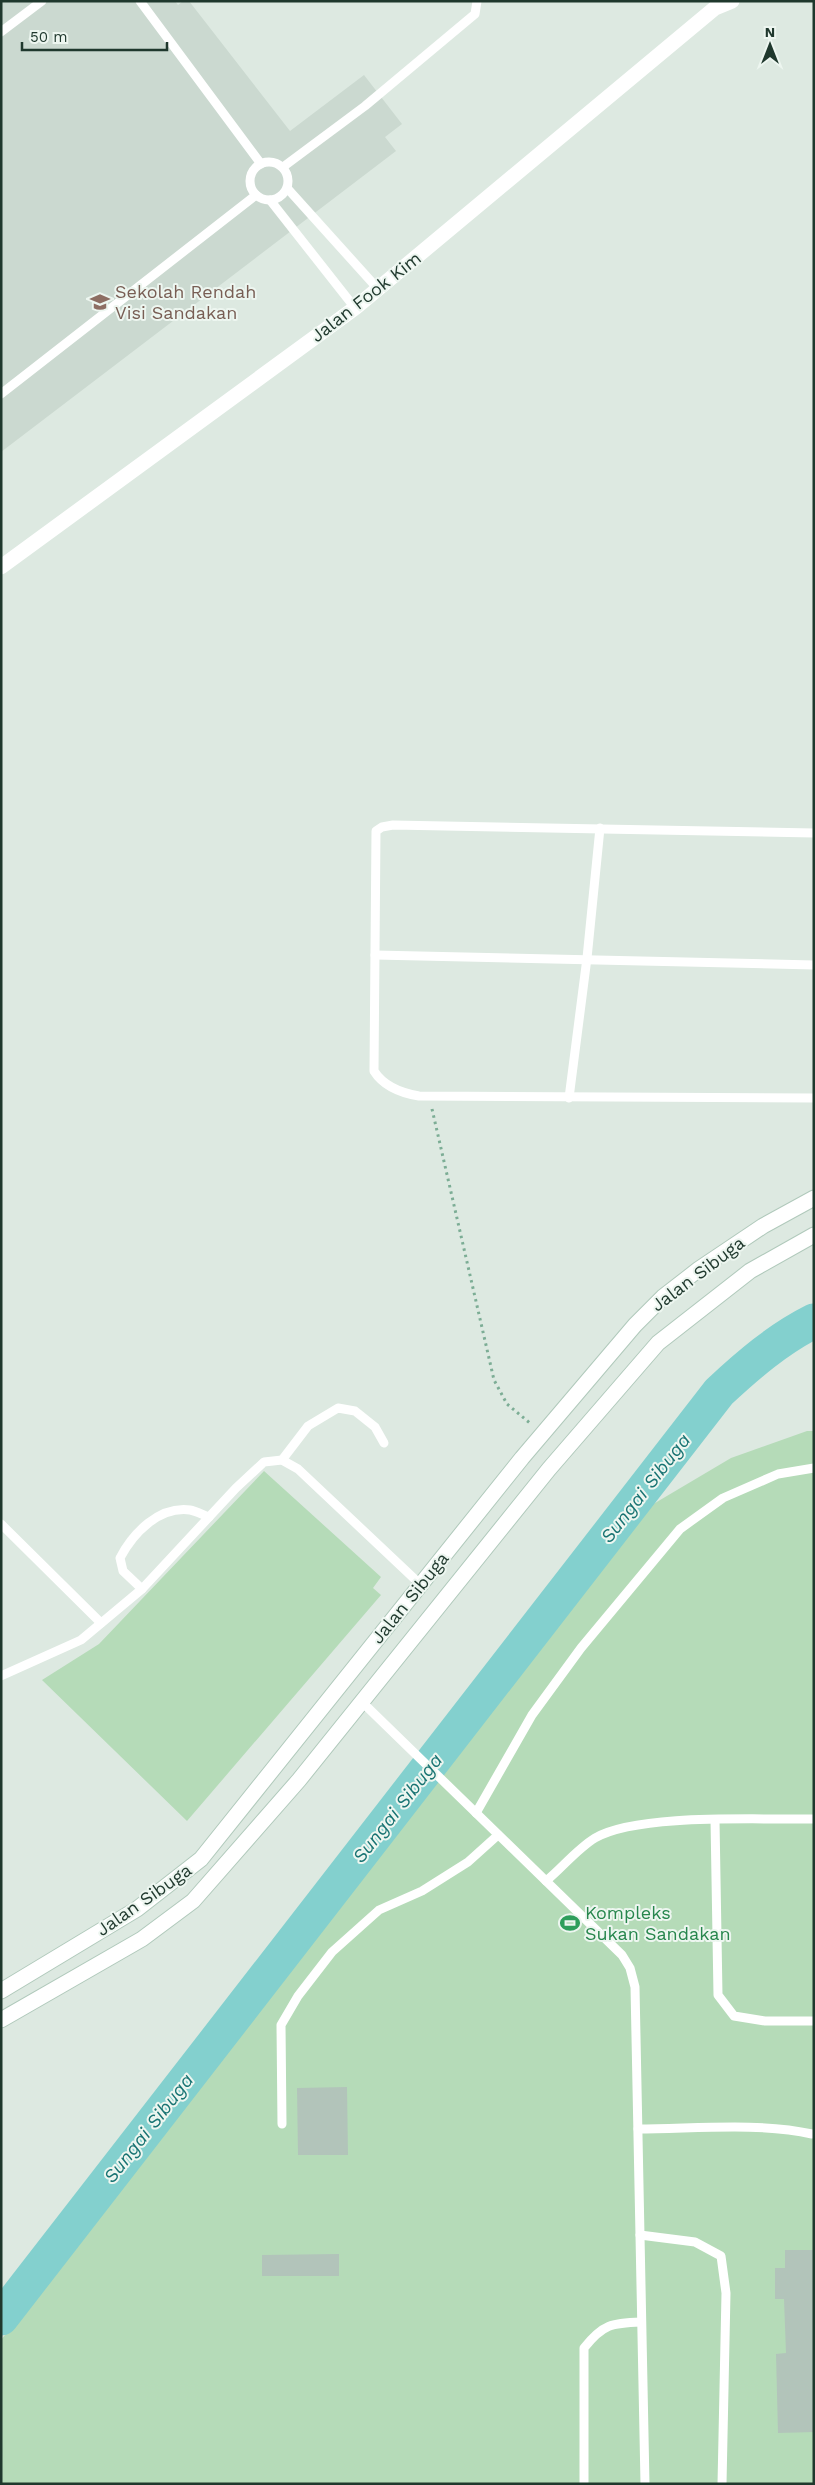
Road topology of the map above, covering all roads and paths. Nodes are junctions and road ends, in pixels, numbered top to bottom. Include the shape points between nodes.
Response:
1 (42, 1) edge
2 (140, 1) edge
3 (477, 1) edge
4 (732, 1) edge
5 (717, 5) edge
6 (1, 32) edge
7 (261, 164) junction
8 (283, 167) junction
9 (287, 188) junction
10 (256, 195) junction
11 (270, 200) junction
12 (378, 290) junction
13 (355, 308) junction
14 (1, 394) edge
15 (1, 567) edge
16 (600, 828) junction
17 (814, 833) edge
18 (375, 955) junction
19 (587, 958) junction
20 (814, 965) edge
21 (428, 1096) junction
22 (569, 1098) junction
23 (814, 1098) edge
24 (814, 1198) edge
25 (814, 1235) edge
26 (542, 1434) junction
27 (384, 1443) dead end
28 (282, 1460) junction
29 (814, 1468) edge
30 (208, 1518) junction
31 (1, 1524) edge
32 (421, 1585) junction
33 (142, 1589) junction
34 (102, 1623) junction
35 (1, 1676) edge
36 (362, 1702) junction
37 (476, 1813) junction
38 (814, 1819) edge
39 (714, 1820) junction
40 (498, 1835) junction
41 (546, 1881) junction
42 (1, 1991) edge
43 (1, 2020) edge
44 (814, 2021) edge
45 (282, 2124) dead end
46 (638, 2129) junction
47 (812, 2134) dead end
48 (640, 2235) junction
49 (642, 2322) junction
50 (584, 2484) edge
51 (645, 2484) edge
52 (722, 2484) edge

1 - 6 lane
2 - 7 lane
3 - 8 lane via 475,14 365,106
4 - 5 main road, Jalan Fook Kim
5 - 12 main road, Jalan Fook Kim
7 - 8 lane via 276,163
7 - 10 lane via 255,168 250,182
8 - 9 lane via 289,181
9 - 11 lane via 278,199
9 - 12 lane
10 - 11 lane
10 - 14 lane
11 - 13 lane
12 - 13 main road, Jalan Fook Kim
13 - 15 main road, Jalan Fook Kim
16 - 17 lane
16 - 18 lane via 382,827 376,831
16 - 19 lane
18 - 19 lane
18 - 21 lane via 374,1071 379,1079 404,1093
19 - 20 lane
19 - 22 lane
21 - 22 lane
21 - 26 path via 494,1380 507,1404
22 - 23 lane
24 - 26 main road, Jalan Sibuga via 763,1226 663,1297 617,1345
25 - 36 main road, Jalan Sibuga via 750,1271 658,1343 549,1470
26 - 32 main road, Jalan Sibuga
27 - 28 lane via 375,1428 355,1411 338,1408 308,1426
28 - 30 lane via 264,1462
28 - 32 lane via 298,1469
29 - 37 lane via 778,1474 723,1498 680,1529 575,1656 532,1715
30 - 33 lane
30 - 33 lane via 191,1510 172,1511 155,1518 128,1542 120,1558 123,1571
31 - 34 lane
32 - 42 main road, Jalan Sibuga via 201,1859 137,1909
33 - 34 lane
34 - 35 lane via 81,1640
36 - 37 lane
36 - 43 main road, Jalan Sibuga via 193,1901 142,1939
37 - 40 lane
38 - 39 lane
39 - 41 lane via 617,1828 594,1839
39 - 44 lane via 718,1995 734,2016 765,2022
40 - 41 lane
40 - 45 lane via 468,1862 422,1890 379,1910 332,1952 298,1996 281,2025
41 - 46 lane via 622,1954 630,1968 635,1987
46 - 47 lane via 754,2129
46 - 48 lane
48 - 49 lane
48 - 52 lane via 695,2242 721,2256 726,2293
49 - 50 lane via 619,2323 597,2332 584,2348
49 - 51 lane

